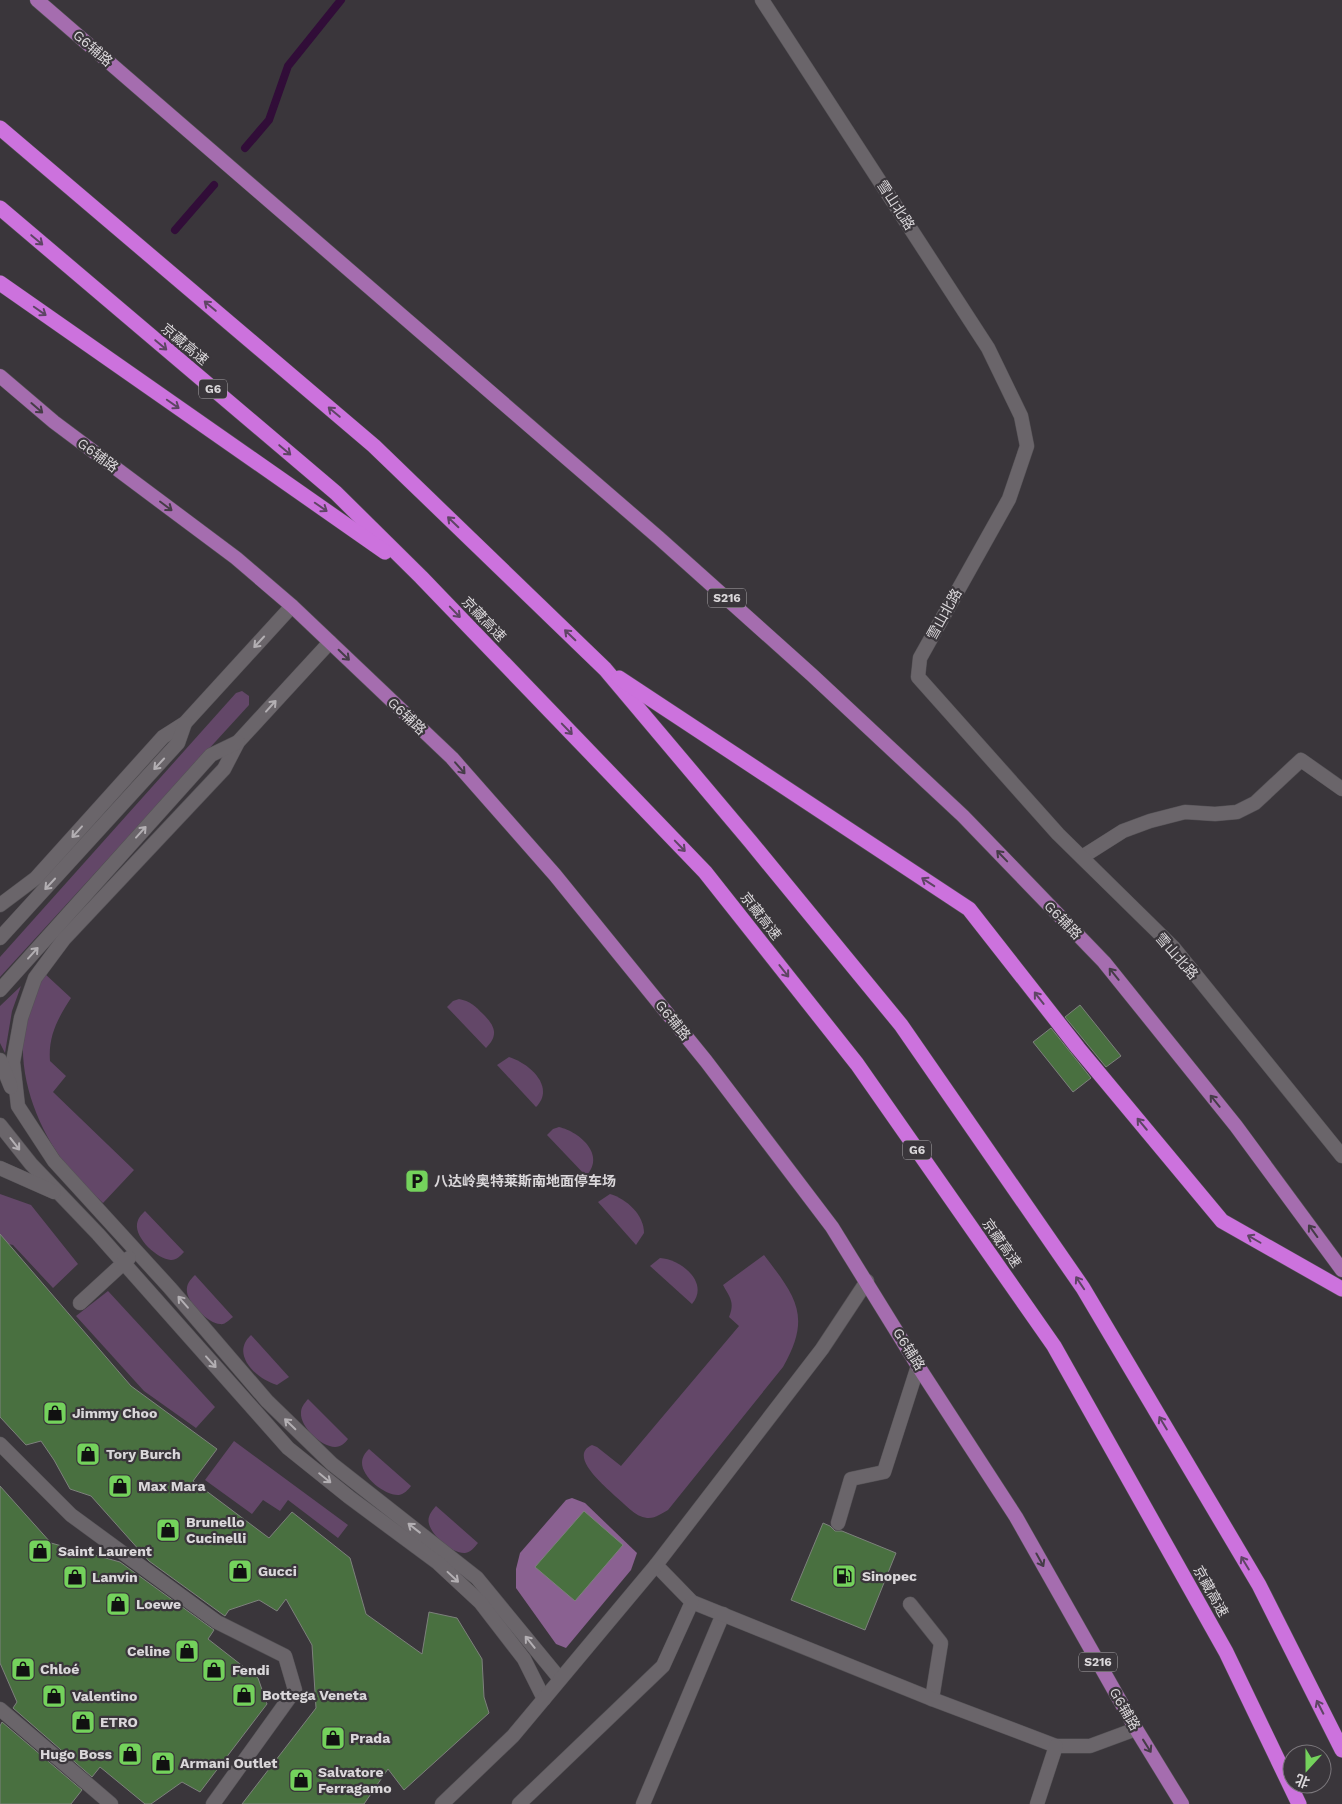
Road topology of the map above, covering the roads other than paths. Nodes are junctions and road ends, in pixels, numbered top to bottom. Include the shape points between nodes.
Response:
1 (37, 0) edge
2 (762, 0) edge
3 (0, 128) edge
4 (0, 208) edge
5 (0, 283) edge
6 (0, 376) edge
7 (421, 577) junction
8 (292, 606) junction
9 (330, 642) junction
10 (605, 669) junction
11 (185, 723) junction
12 (238, 742) junction
13 (1342, 789) edge
14 (1082, 857) junction
15 (0, 905) edge
16 (0, 938) edge
17 (0, 990) edge
18 (0, 1060) edge
19 (18, 1106) junction
20 (0, 1125) edge
21 (1342, 1156) edge
22 (0, 1168) edge
23 (61, 1195) junction
24 (137, 1251) junction
25 (124, 1263) junction
26 (1342, 1270) edge
27 (867, 1282) junction
28 (1342, 1289) edge
29 (80, 1303) dead end
30 (918, 1366) junction
31 (0, 1444) edge
32 (838, 1523) dead end
33 (656, 1565) junction
34 (692, 1602) junction
35 (910, 1604) dead end
36 (723, 1614) junction
37 (560, 1679) junction
38 (544, 1699) junction
39 (932, 1699) junction
40 (0, 1709) edge
41 (1136, 1729) junction
42 (1056, 1746) junction
43 (1342, 1750) edge
44 (111, 1804) edge
45 (214, 1804) edge
46 (442, 1804) edge
47 (519, 1804) edge
48 (643, 1804) edge
49 (1037, 1804) edge
50 (1182, 1804) edge
51 (1299, 1804) edge

26 -> 1 main road, G6辅路 / S216 via 1236,1126 1104,962 963,816 659,538
2 - 14 street, 雪山北路 via 988,348 1021,416 1027,446 1009,499 920,658 918,678
10 -> 3 highway via 374,446
4 -> 7 highway, 京藏高速 / G6 via 336,493
5 -> 7 highway
6 -> 8 main road, G6辅路 / S216 via 54,422 236,558
7 -> 51 highway, 京藏高速 / G6 via 705,872 857,1064 1054,1346 1226,1652
8 - 9 main road, G6辅路 / S216
8 -> 11 street
12 -> 9 street
9 -> 27 main road, G6辅路 / S216 via 452,758 555,875 706,1062 832,1226
28 -> 10 highway via 1222,1221 1078,1048 969,909
43 -> 10 highway via 1258,1585 1083,1288 901,1025
11 -> 15 street via 163,737 36,878
11 -> 16 street via 178,744
17 -> 12 street via 211,755
12 - 19 street via 224,769 64,939 36,978 21,1018 13,1062
13 - 14 street via 1301,760 1255,803 1237,812 1185,812 1150,821 1123,831
14 - 21 street, 雪山北路 via 1172,947
18 - 19 street
19 - 24 street via 54,1161
20 -> 23 street
22 - 23 street
23 - 25 street
24 - 25 street
37 -> 24 street via 477,1578 332,1464 267,1401
25 - 29 street
25 -> 38 street via 288,1448 438,1563 480,1602 524,1659
27 - 30 main road, G6辅路 / S216
27 - 33 street via 822,1349
30 - 32 street via 884,1472 851,1480
30 -> 41 main road, G6辅路 / S216 via 1016,1517
31 - 45 street via 71,1515 217,1622 286,1656 295,1690
33 - 34 street
33 - 37 street
34 - 36 street
34 - 47 street via 663,1666
35 - 39 street via 941,1643
36 - 39 street
36 - 48 street
37 - 38 street
38 - 46 street via 513,1736
39 - 42 street
40 - 44 street
41 - 42 street via 1090,1746
41 -> 50 main road, G6辅路 / S216
42 - 49 street

